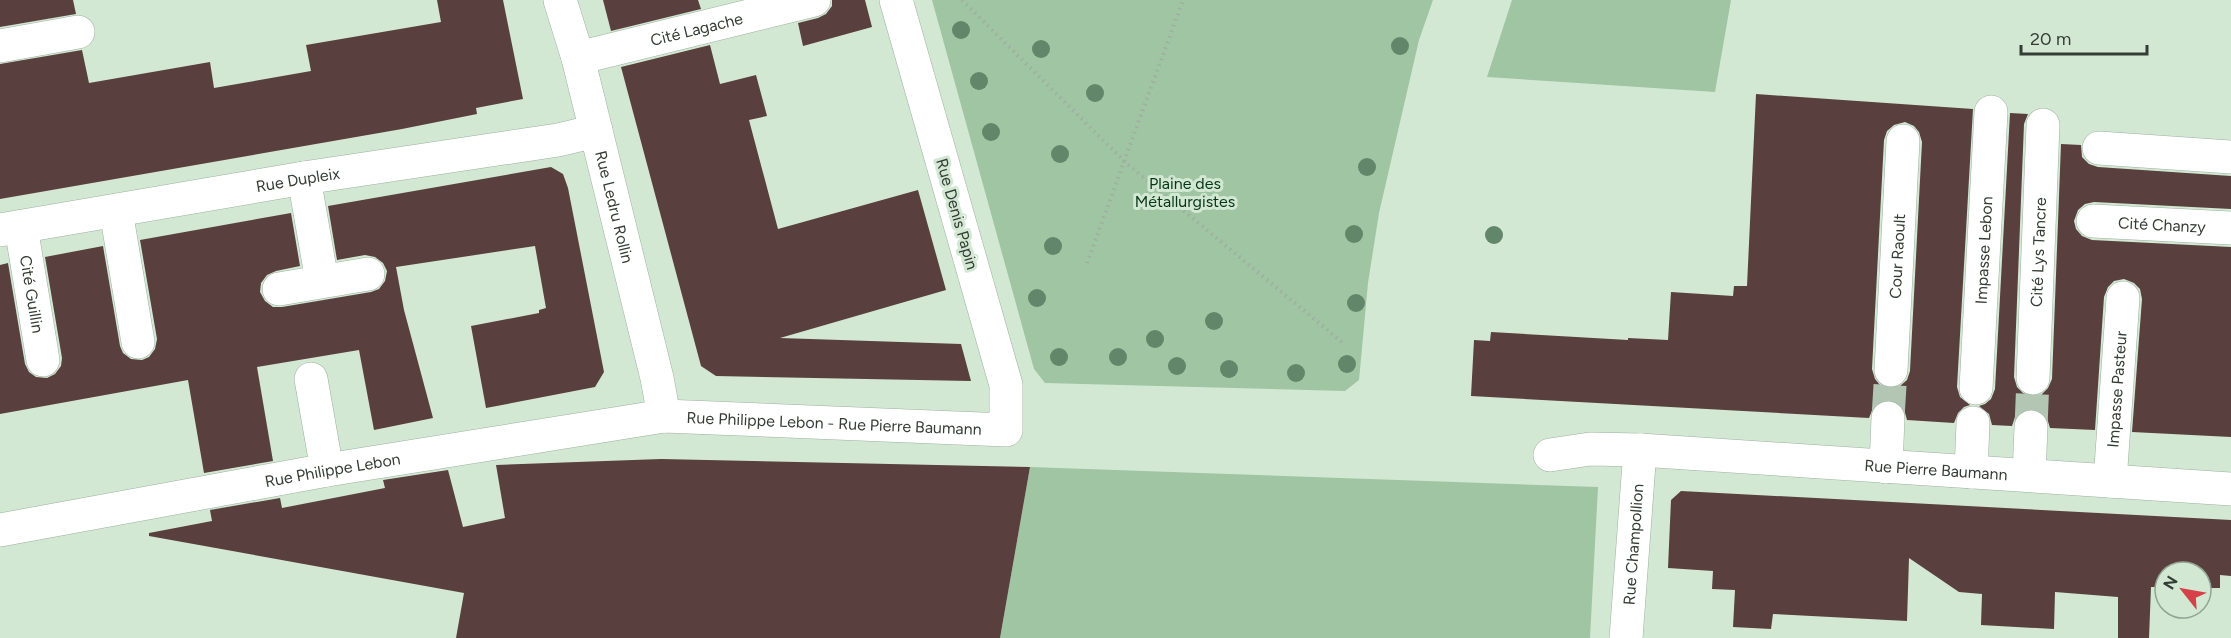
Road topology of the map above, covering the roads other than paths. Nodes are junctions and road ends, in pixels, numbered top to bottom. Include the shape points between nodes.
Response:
1 (560, 0) edge
2 (814, 0) edge
3 (896, 0) edge
4 (78, 32) dead end
5 (0, 46) edge
6 (578, 58) junction
7 (1991, 112) dead end
8 (2043, 125) dead end
9 (596, 131) junction
10 (1903, 141) dead end
11 (2099, 148) dead end
12 (2231, 157) edge
13 (304, 178) junction
14 (116, 211) junction
15 (2093, 221) dead end
16 (2231, 228) edge
17 (11, 229) edge
18 (368, 274) dead end
19 (322, 281) junction
20 (279, 289) dead end
21 (2123, 298) dead end
22 (138, 342) dead end
23 (43, 360) dead end
24 (1891, 370) tunnel mouth
25 (2033, 378) tunnel mouth
26 (311, 379) dead end
27 (1976, 388) dead end
28 (664, 416) junction
29 (1888, 418) tunnel mouth
30 (1973, 423) dead end
31 (2031, 427) tunnel mouth
32 (1006, 430) joint
33 (1640, 450) junction
34 (1550, 455) dead end
35 (1886, 467) junction
36 (327, 470) junction
37 (1971, 472) junction
38 (2029, 475) junction
39 (2110, 481) junction
40 (2231, 489) edge
41 (0, 530) edge
42 (1626, 638) edge

1 - 6 street, Rue Ledru Rollin
2 - 6 street, Cité Lagache
3 - 32 street, Rue Denis Papin via 1006,386
4 - 5 street
6 - 9 street, Rue Ledru Rollin
7 - 27 street, Impasse Lebon
8 - 25 street, Cité Lys Tancre
9 - 13 street, Rue Dupleix
9 - 28 street, Rue Ledru Rollin
10 - 24 street, Cour Raoult
11 - 12 street
13 - 14 street, Rue Dupleix
13 - 19 street
14 - 17 street, Rue Dupleix
14 - 22 street
15 - 16 street, Cité Chanzy
17 - 23 street, Cité Guillin
18 - 19 street
19 - 20 street
21 - 39 street, Impasse Pasteur
26 - 36 street
28 - 32 street, Rue Philippe Lebon - Rue Pierre Baumann
28 - 36 street, Rue Philippe Lebon
29 - 35 street
30 - 37 street
31 - 38 street
33 - 34 street via 1590,448
33 - 35 street, Rue Pierre Baumann
33 - 42 street, Rue Champollion
35 - 37 street, Rue Pierre Baumann
36 - 41 street, Rue Philippe Lebon
37 - 38 street, Rue Pierre Baumann
38 - 39 street, Rue Pierre Baumann
39 - 40 street, Rue Pierre Baumann

